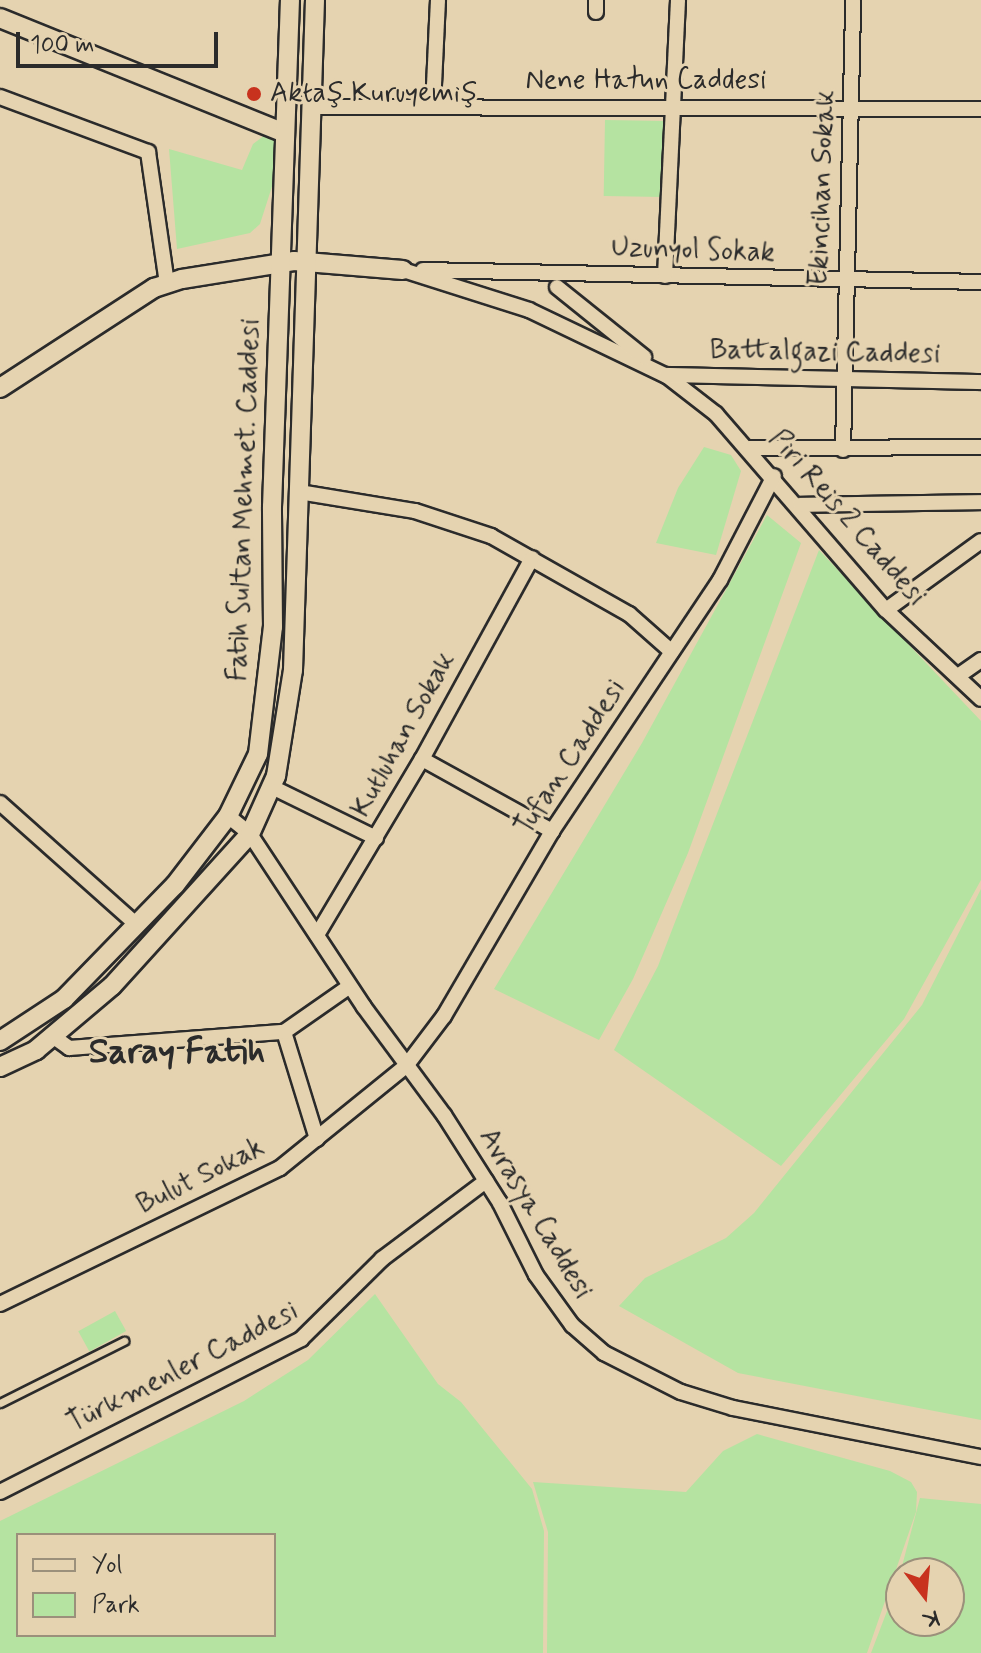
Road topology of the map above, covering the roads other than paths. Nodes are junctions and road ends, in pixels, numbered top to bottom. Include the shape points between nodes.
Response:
1 (290, 0) edge
2 (315, 0) edge
3 (438, 0) edge
4 (678, 0) edge
5 (853, 0) edge
6 (0, 18) edge
7 (0, 97) edge
8 (433, 106) junction
9 (310, 107) junction
10 (675, 107) junction
11 (854, 107) junction
12 (981, 109) edge
13 (284, 133) junction
14 (294, 261) junction
15 (403, 270) junction
16 (665, 276) junction
17 (844, 282) junction
18 (981, 282) edge
19 (167, 284) junction
20 (557, 287) dead end
21 (667, 376) junction
22 (845, 379) junction
23 (981, 382) edge
24 (0, 388) edge
25 (981, 447) edge
26 (749, 448) junction
27 (843, 450) junction
28 (774, 476) junction
29 (299, 492) junction
30 (981, 502) edge
31 (800, 505) junction
32 (981, 541) edge
33 (532, 558) junction
34 (886, 610) junction
35 (672, 652) junction
36 (981, 660) edge
37 (958, 676) junction
38 (981, 699) edge
39 (422, 759) junction
40 (272, 787) junction
41 (0, 803) edge
42 (228, 816) junction
43 (552, 831) junction
44 (250, 834) junction
45 (376, 838) junction
46 (137, 925) junction
47 (317, 935) junction
48 (350, 986) junction
49 (284, 1032) junction
50 (54, 1037) junction
51 (0, 1041) edge
52 (406, 1066) junction
53 (0, 1067) edge
54 (317, 1139) junction
55 (486, 1181) junction
56 (0, 1304) edge
57 (124, 1341) dead end
58 (0, 1403) edge
59 (981, 1457) edge
60 (0, 1492) edge

1 - 13 street, Fatih Sultan Mehmet. Caddesi
2 - 9 street, Fatih Sultan Mehmet. Caddesi
3 - 8 street
4 - 10 street
5 - 11 street, Ekincihan Sokak
6 - 13 street
7 - 19 street via 148,152
8 - 9 street, Nene Hatun Caddesi
8 - 10 street, Nene Hatun Caddesi
9 - 14 street, Fatih Sultan Mehmet. Caddesi
10 - 11 street, Nene Hatun Caddesi
10 - 16 street
11 - 12 street, Nene Hatun Caddesi
11 - 17 street, Ekincihan Sokak
13 - 14 street, Fatih Sultan Mehmet. Caddesi
14 - 15 street, Piri Reis 2 Caddesi
14 - 19 street, Piri Reis 2 Caddesi
14 - 29 street, Fatih Sultan Mehmet. Caddesi
14 - 42 street, Fatih Sultan Mehmet. Caddesi via 269,690 258,754
15 - 16 street, Uzunyol Sokak
15 - 21 street, Piri Reis 2 Caddesi via 529,310
16 - 17 street, Uzunyol Sokak
17 - 18 street, Uzunyol Sokak
17 - 22 street, Ekincihan Sokak
19 - 24 street
20 - 21 street, Piri Reis 2 Caddesi
21 - 22 street, Battalgazi Caddesi
21 - 26 street, Piri Reis 2 Caddesi
22 - 23 street, Battalgazi Caddesi
22 - 27 street, Ekincihan Sokak
25 - 27 street
26 - 27 street
26 - 28 street, Piri Reis 2 Caddesi
28 - 31 street, Piri Reis 2 Caddesi
28 - 35 street, Tufan Caddesi via 720,580
29 - 33 street via 415,511 491,536
29 - 40 street, Fatih Sultan Mehmet. Caddesi via 293,670 285,741
30 - 31 street
31 - 34 street, Piri Reis 2 Caddesi
32 - 34 street
33 - 35 street via 629,614
33 - 39 street, Kutluhan Sokak
34 - 37 street, Piri Reis 2 Caddesi
35 - 43 street, Tufan Caddesi
36 - 37 street
37 - 38 street, Piri Reis 2 Caddesi
39 - 43 street
39 - 45 street, Kutluhan Sokak
40 - 44 street, Fatih Sultan Mehmet. Caddesi
40 - 45 street
41 - 46 street
42 - 44 street, Avrasya Caddesi
42 - 46 street, Fatih Sultan Mehmet. Caddesi
43 - 52 street, Tufan Caddesi via 444,1016
44 - 47 street, Avrasya Caddesi
44 - 50 street, Fatih Sultan Mehmet. Caddesi via 112,986
45 - 47 street, Kutluhan Sokak
46 - 51 street, Fatih Sultan Mehmet. Caddesi via 64,999
47 - 48 street, Avrasya Caddesi
48 - 49 street
48 - 52 street, Avrasya Caddesi
49 - 50 street via 69,1048
49 - 54 street
50 - 53 street, Fatih Sultan Mehmet. Caddesi
52 - 54 street, Bulut Sokak
52 - 55 street, Avrasya Caddesi
54 - 56 street, Bulut Sokak via 280,1168
55 - 59 street, Avrasya Caddesi via 536,1275 572,1325 604,1353 681,1392 733,1408
55 - 60 street, Türkmenler Caddesi via 401,1242 301,1339
57 - 58 lane

